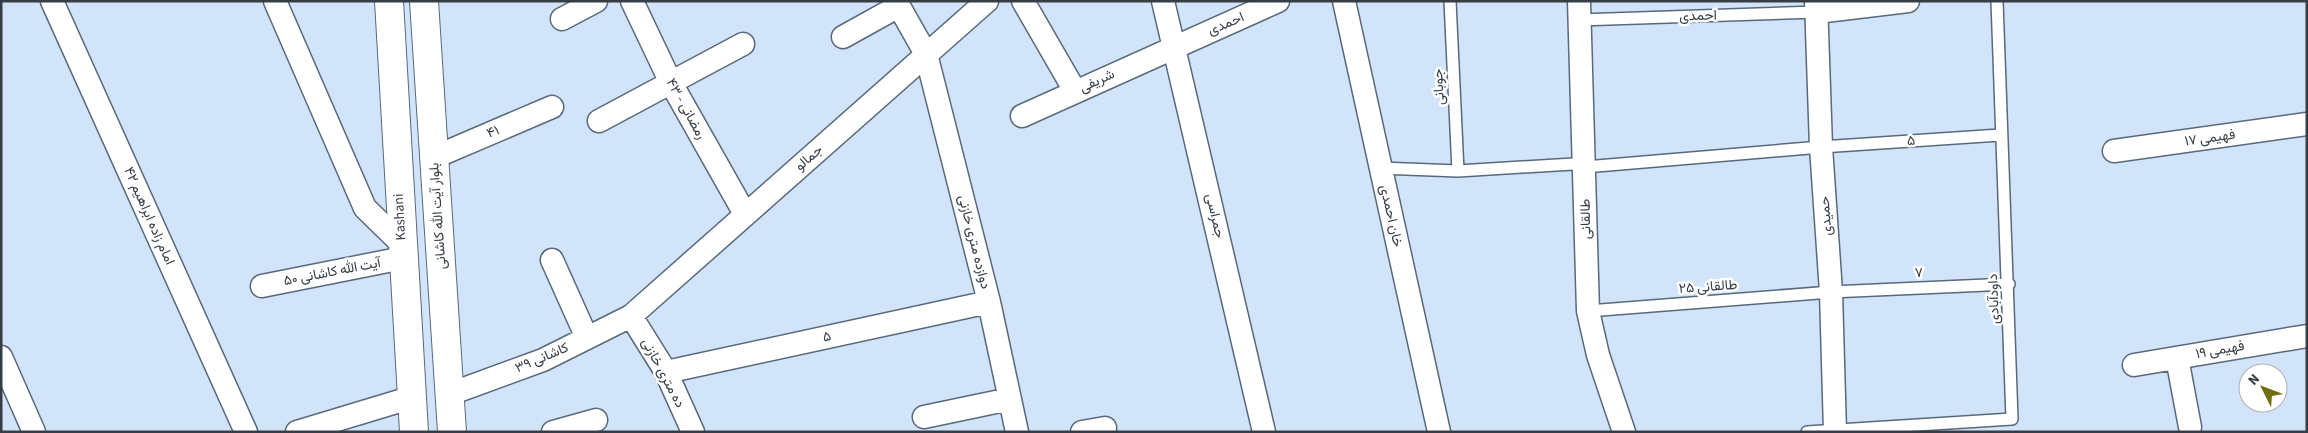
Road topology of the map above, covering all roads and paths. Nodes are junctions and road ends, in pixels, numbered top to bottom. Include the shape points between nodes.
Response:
1 (52, 1) edge
2 (275, 1) edge
3 (389, 1) edge
4 (424, 1) edge
5 (596, 1) edge
6 (632, 1) edge
7 (987, 1) edge
8 (1164, 1) edge
9 (1278, 1) edge
10 (1344, 1) edge
11 (1450, 1) edge
12 (1908, 1) edge
13 (1997, 1) edge
14 (897, 4) edge
15 (1031, 4) edge
16 (1816, 7) edge
17 (1579, 11) edge
18 (562, 19) dead end
19 (843, 38) dead end
20 (743, 44) dead end
21 (1173, 46) junction
22 (926, 54) junction
23 (670, 83) junction
24 (1075, 92) junction
25 (552, 107) dead end
26 (1022, 116) dead end
27 (599, 121) dead end
28 (2307, 124) edge
29 (2000, 136) junction
30 (1821, 147) junction
31 (2114, 151) dead end
32 (435, 157) junction
33 (1585, 167) junction
34 (1380, 168) junction
35 (1458, 171) junction
36 (745, 214) junction
37 (402, 251) junction
38 (552, 260) dead end
39 (2009, 284) junction
40 (262, 286) dead end
41 (1831, 292) junction
42 (989, 302) junction
43 (1588, 312) junction
44 (631, 316) junction
45 (2307, 336) edge
46 (587, 338) junction
47 (1, 357) edge
48 (2177, 358) junction
49 (2134, 365) dead end
50 (666, 372) junction
51 (450, 394) junction
52 (413, 397) junction
53 (1010, 399) junction
54 (924, 417) dead end
55 (596, 420) dead end
56 (2190, 427) dead end
57 (1105, 428) dead end
58 (1835, 431) edge
59 (34, 432) edge
60 (246, 432) edge
61 (297, 432) edge
62 (414, 432) edge
63 (452, 432) edge
64 (553, 432) edge
65 (693, 432) edge
66 (1017, 432) edge
67 (1082, 432) edge
68 (1264, 432) edge
69 (1439, 432) edge
70 (1624, 432) edge
71 (1807, 432) edge

1 - 60 street, امام زاده ابراهیم ۴۲
2 - 37 street via 365,208
3 - 37 main road, Kashani
4 - 32 main road, بلوار آیت الله کاشانی
5 - 18 street
6 - 23 street, رمضانی - ۴۳
7 - 22 street, جمالو
8 - 21 street, جمراسی
9 - 21 street, احمدی
10 - 34 street, خان احمدی
11 - 35 lane, جوبانی
12 - 16 street
13 - 29 lane, داودآبادی
14 - 19 street
14 - 22 street, دوازده متری خازنی
15 - 24 street
16 - 17 lane, احمدی
16 - 30 street, حمیدی
17 - 33 street, طالقانی
20 - 23 street
21 - 24 street, شریفی
21 - 68 street, جمراسی
22 - 36 street, جمالو
22 - 42 street, دوازده متری خازنی
23 - 27 street
23 - 36 street, رمضانی - ۴۳
24 - 26 street, شریفی
25 - 32 street, ۴۱
28 - 31 street, فهیمی ۱۷
29 - 30 lane, ۵
29 - 39 lane, داودآبادی
30 - 33 lane, ۵
30 - 41 street, حمیدی
32 - 51 main road, بلوار آیت الله کاشانی
33 - 35 lane, ۵ via 1572,164
33 - 43 street, طالقانی
34 - 35 lane, ۵
34 - 69 street, خان احمدی
36 - 44 street, جمالو
37 - 40 street, آیت الله کاشانی ۵۰
37 - 52 main road, Kashani
38 - 46 street
39 - 41 lane, ۷
39 - 58 lane, داودآبادی via 2012,419
41 - 43 lane, طالقانی ۲۵
41 - 58 street, حمیدی
42 - 50 street, ۵
42 - 53 street, دوازده متری خازنی
43 - 70 street, طالقانی via 1598,355
44 - 46 street, کاشانی ۳۹
44 - 50 street, ده متری خازنی
45 - 48 street, فهیمی ۱۹
46 - 51 street, کاشانی ۳۹ via 543,360
47 - 59 street
48 - 49 street, فهیمی ۱۹
48 - 56 street
50 - 65 street, ده متری خازنی
51 - 52 main road
51 - 63 main road, بلوار آیت الله کاشانی
52 - 61 street
52 - 62 main road, Kashani
53 - 54 street
53 - 66 street, دوازده متری خازنی
55 - 64 street
57 - 67 street
58 - 71 lane

